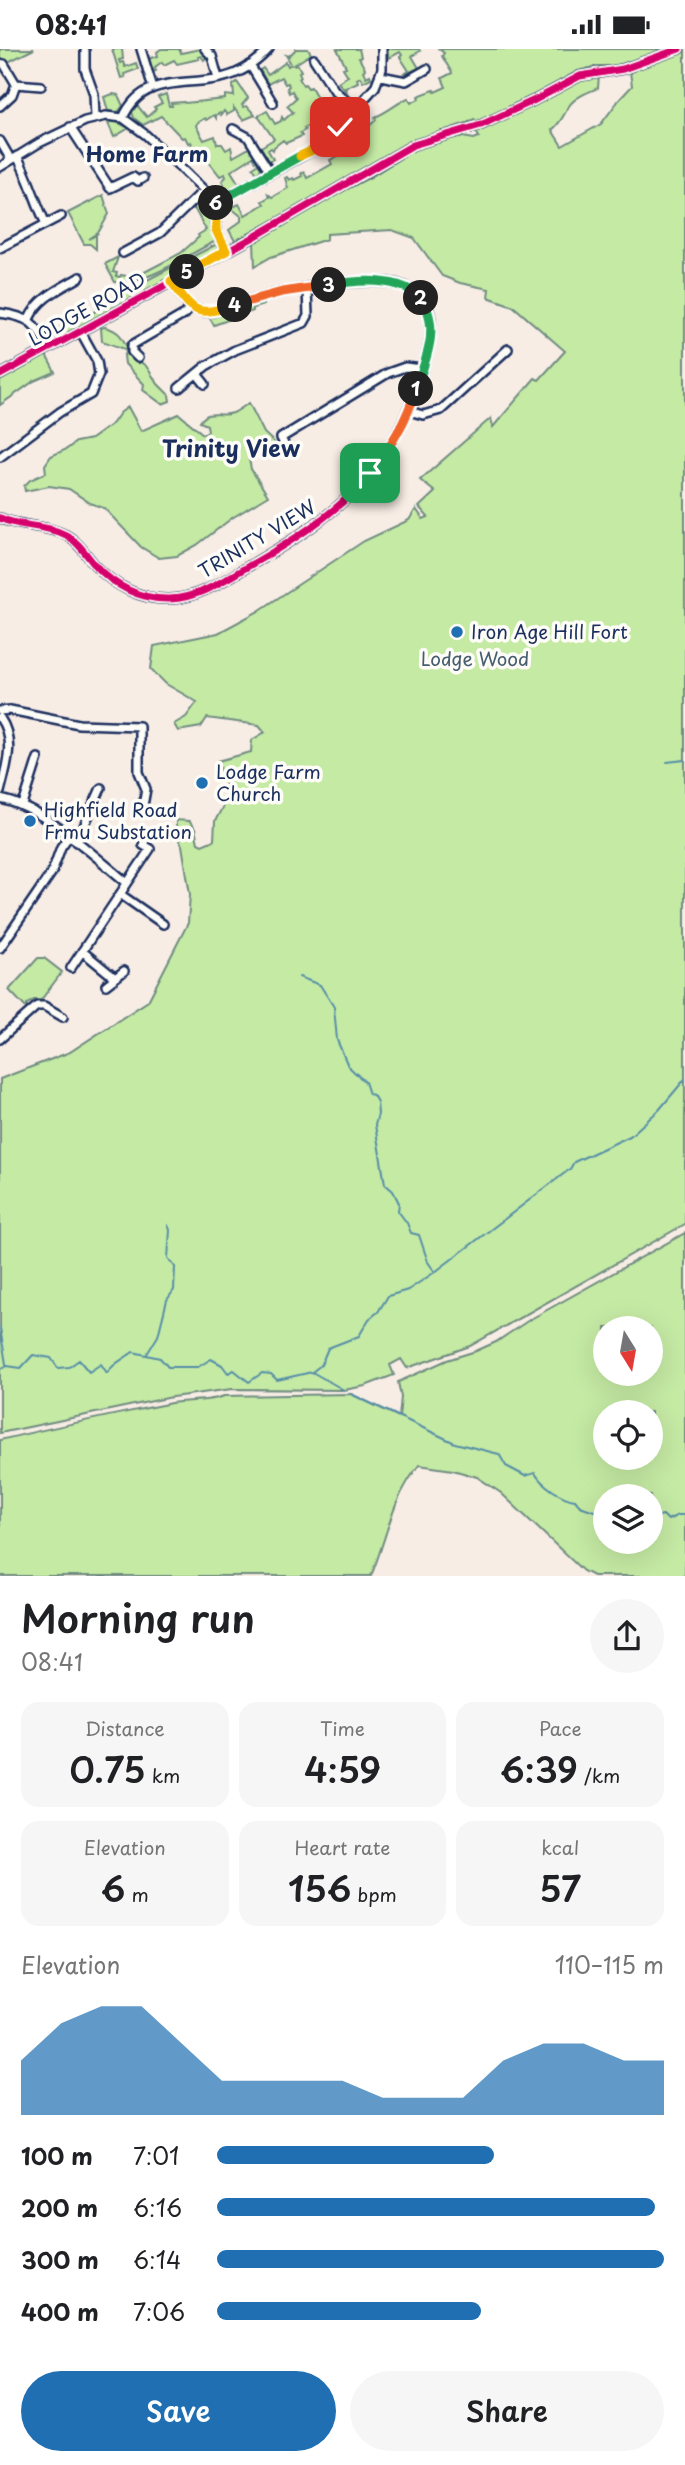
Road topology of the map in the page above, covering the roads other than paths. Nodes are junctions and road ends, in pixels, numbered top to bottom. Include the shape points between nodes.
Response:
1 (141, 49) edge
2 (205, 49) edge
3 (269, 49) edge
4 (382, 49) edge
5 (679, 49) edge
6 (85, 51) dead end
7 (314, 59) dead end
8 (4, 64) dead end
9 (250, 65) junction
10 (426, 73) dead end
11 (381, 76) junction
12 (218, 78) junction
13 (16, 84) junction
14 (41, 86) dead end
15 (153, 88) junction
16 (273, 103) dead end
17 (0, 106) edge
18 (356, 109) junction
19 (96, 117) junction
20 (123, 118) junction
21 (246, 124) dead end
22 (70, 127) junction
23 (0, 141) edge
24 (14, 158) junction
25 (0, 167) edge
26 (270, 172) junction
27 (143, 178) dead end
28 (204, 190) junction
29 (215, 203) junction
30 (61, 216) dead end
31 (46, 224) junction
32 (0, 249) edge
33 (226, 251) junction
34 (123, 253) dead end
35 (80, 277) dead end
36 (171, 281) junction
37 (307, 288) junction
38 (191, 307) junction
39 (0, 313) edge
40 (29, 319) junction
41 (81, 332) junction
42 (50, 348) junction
43 (508, 349) dead end
44 (138, 358) dead end
45 (423, 369) junction
46 (197, 374) junction
47 (0, 375) edge
48 (205, 384) dead end
49 (180, 388) dead end
50 (409, 411) junction
51 (280, 442) dead end
52 (0, 457) edge
53 (1, 520) edge
54 (0, 711) edge
55 (0, 717) edge
56 (37, 758) dead end
57 (101, 788) dead end
58 (0, 792) edge
59 (0, 799) edge
60 (23, 804) junction
61 (143, 806) dead end
62 (148, 834) dead end
63 (69, 836) junction
64 (77, 842) junction
65 (127, 883) junction
66 (120, 894) junction
67 (163, 924) dead end
68 (0, 948) edge
69 (82, 951) junction
70 (71, 968) dead end
71 (124, 971) dead end
72 (115, 978) junction
73 (106, 985) dead end
74 (62, 1017) dead end
75 (0, 1039) edge

1 - 15 street
2 - 12 street via 212,56
3 - 9 street
4 - 11 street
5 - 33 street, LODGE ROAD via 626,68 580,76 481,125 413,145
6 - 19 street
7 - 18 street via 335,91
8 - 13 street
9 - 12 street
9 - 16 street
10 - 11 street via 406,81
11 - 18 street
12 - 15 street
13 - 14 street
13 - 17 street
15 - 20 street via 133,99
18 - 26 street via 315,149
19 - 20 street
19 - 22 street
20 - 28 street
21 - 26 street via 237,131 248,137
22 - 24 street
22 - 27 street via 110,188 129,178
23 - 24 street
24 - 25 street
24 - 31 street via 27,173
26 - 29 street
28 - 29 street
28 - 34 street via 160,233
29 - 33 street via 216,230
30 - 31 street
31 - 32 street
33 - 36 street, LODGE ROAD
35 - 40 street via 34,307
36 - 38 street
36 - 41 street, LODGE ROAD
37 - 38 street, TRINITY VIEW via 212,312
37 - 45 street, TRINITY VIEW via 387,282 415,292 432,321
37 - 46 street via 309,316 304,323 235,350
38 - 44 street via 159,334 132,345
39 - 40 street
40 - 42 street
41 - 42 street, LODGE ROAD
41 - 52 street via 97,361 99,374 91,394
42 - 47 street, LODGE ROAD
43 - 50 street via 441,410 423,415
45 - 50 street, TRINITY VIEW
45 - 51 street via 405,367 388,373
46 - 48 street
46 - 49 street
50 - 53 street, TRINITY VIEW via 370,473 325,518 190,596 153,598 128,591 110,580 66,535
54 - 61 street via 79,724 139,726 139,772 146,789
55 - 58 street via 9,745
56 - 60 street
57 - 64 street
59 - 60 street
60 - 63 street
62 - 65 street via 142,845 150,849
63 - 64 street
63 - 68 street via 52,872
64 - 65 street
65 - 66 street
66 - 67 street
66 - 69 street
69 - 70 street
69 - 72 street
71 - 72 street
72 - 73 street
74 - 75 street via 37,1006

